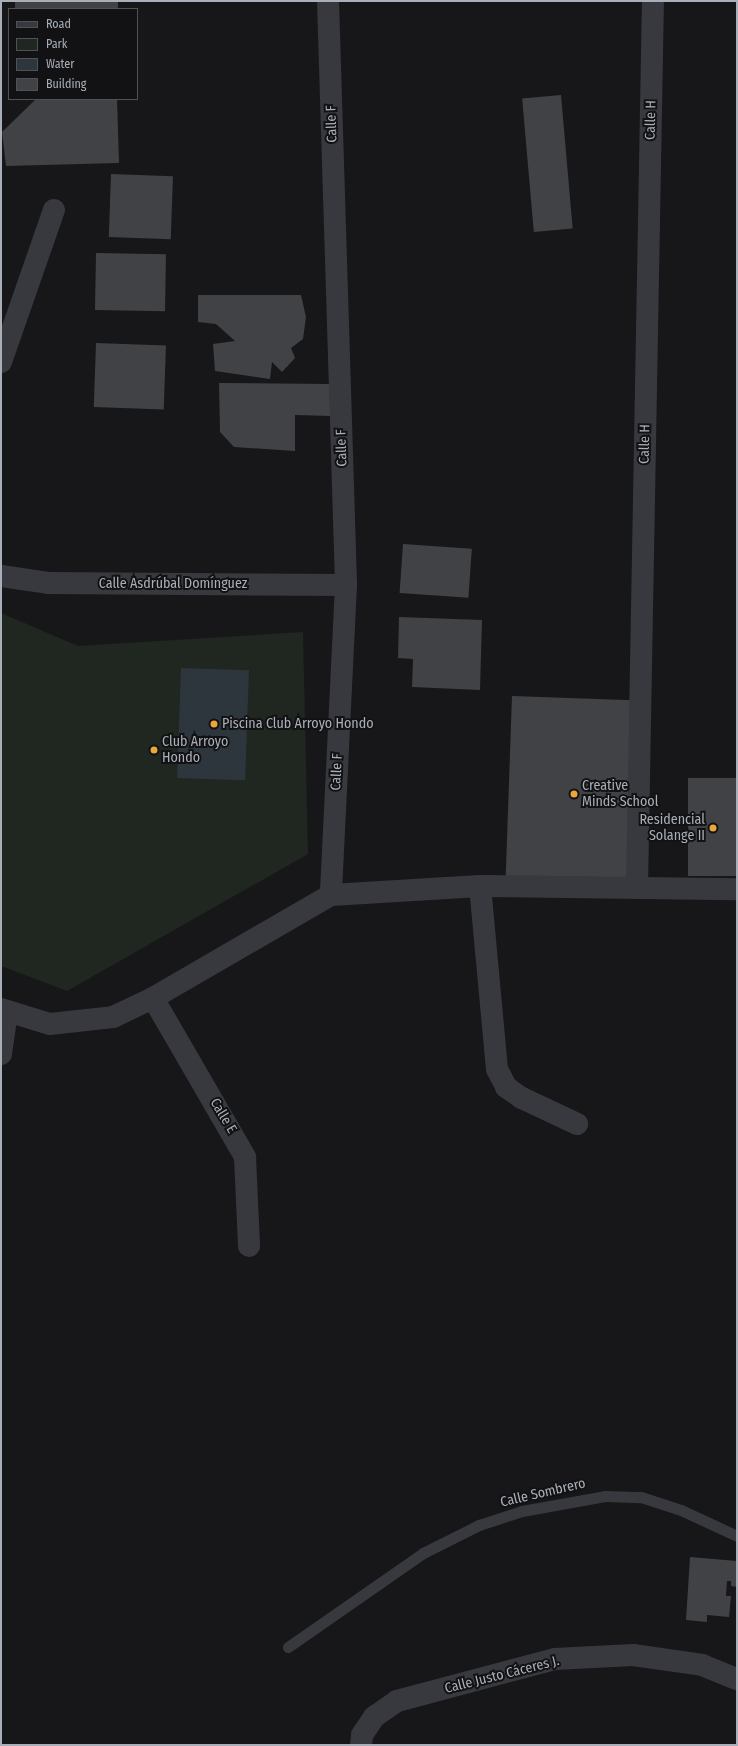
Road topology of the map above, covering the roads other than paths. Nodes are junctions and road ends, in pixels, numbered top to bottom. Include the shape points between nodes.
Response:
1 (328, 1) edge
2 (653, 1) edge
3 (54, 210) dead end
4 (1, 362) edge
5 (1, 576) edge
6 (346, 585) junction
7 (480, 886) junction
8 (637, 888) junction
9 (737, 889) edge
10 (331, 895) junction
11 (153, 998) junction
12 (4, 1011) edge
13 (1, 1054) edge
14 (577, 1124) dead end
15 (249, 1246) dead end
16 (737, 1536) edge
17 (288, 1647) dead end
18 (737, 1678) edge
19 (361, 1745) edge

1 - 6 street, Calle F
2 - 8 street, Calle H
3 - 4 street
5 - 6 street, Calle Asdrúbal Domínguez via 50,583
6 - 10 street, Calle F
7 - 8 street
7 - 10 street
7 - 14 street via 497,1069 506,1087 522,1098
8 - 9 street
10 - 11 street
11 - 12 street via 113,1017 50,1024
11 - 15 street, Calle E via 245,1157
12 - 13 street
16 - 17 lane, Calle Sombrero via 681,1510 641,1497 606,1496 522,1510 479,1525 423,1553
18 - 19 street, Calle Justo Cáceres J. via 702,1665 633,1655 555,1660 397,1701 374,1717 362,1735

